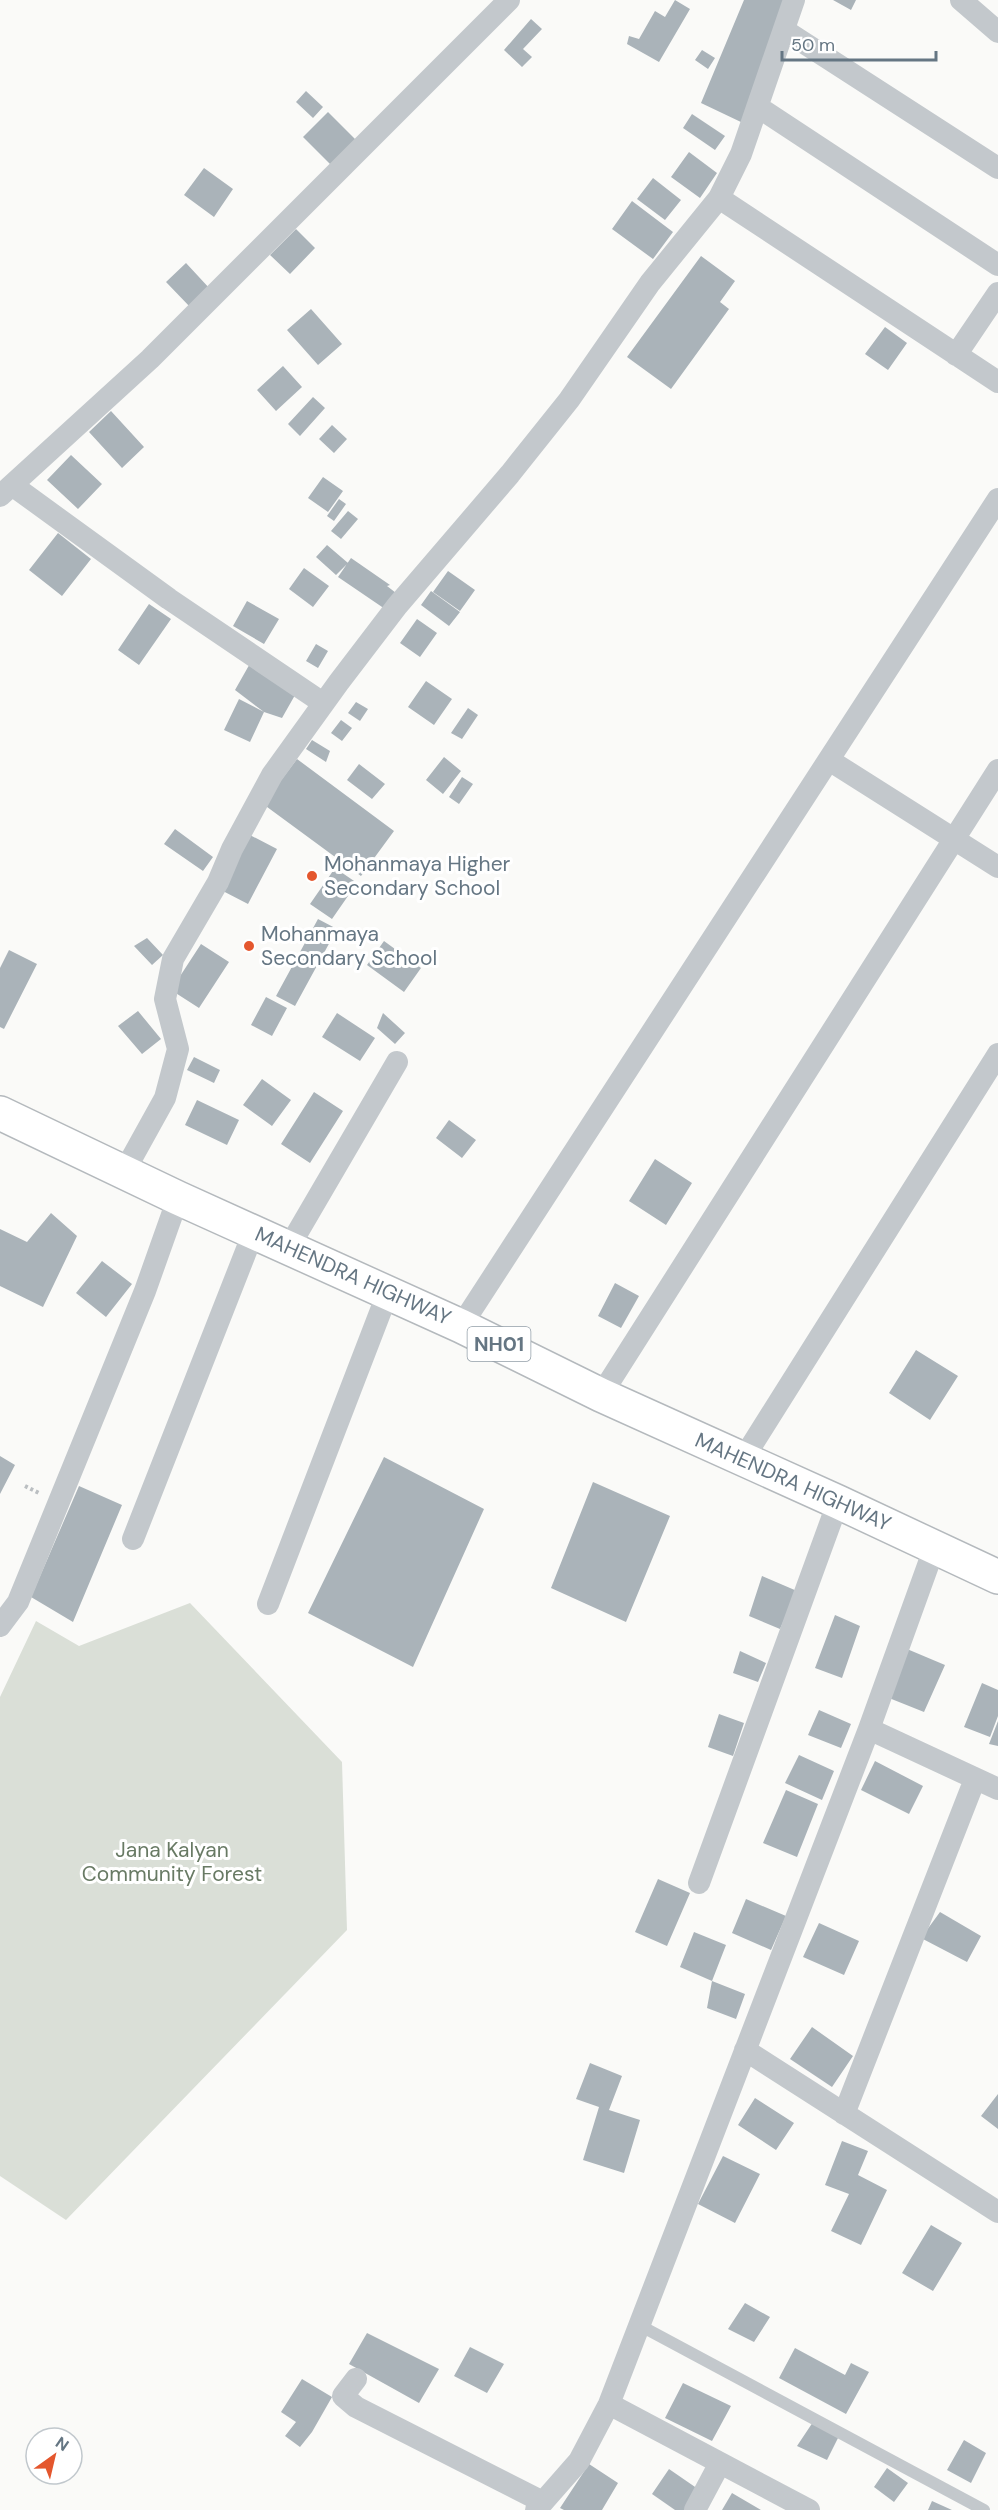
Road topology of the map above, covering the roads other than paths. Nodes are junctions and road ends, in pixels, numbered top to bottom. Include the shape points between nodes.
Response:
1 (509, 0) edge
2 (794, 0) edge
3 (961, 0) edge
4 (784, 30) junction
5 (998, 32) edge
6 (758, 107) junction
7 (998, 168) edge
8 (719, 198) junction
9 (998, 264) edge
10 (998, 293) edge
11 (956, 355) junction
12 (998, 382) edge
13 (6, 491) edge
14 (998, 499) edge
15 (323, 703) junction
16 (830, 760) junction
17 (998, 770) edge
18 (954, 839) junction
19 (998, 867) edge
20 (998, 1054) edge
21 (397, 1062) dead end
22 (0, 1113) edge
23 (124, 1172) junction
24 (178, 1198) junction
25 (254, 1231) junction
26 (289, 1247) junction
27 (388, 1292) junction
28 (462, 1326) junction
29 (601, 1395) junction
30 (743, 1459) junction
31 (838, 1502) junction
32 (133, 1539) dead end
33 (934, 1546) junction
34 (998, 1577) edge
35 (268, 1604) dead end
36 (0, 1626) edge
37 (869, 1729) junction
38 (975, 1779) junction
39 (998, 1789) edge
40 (699, 1883) dead end
41 (746, 2050) junction
42 (844, 2114) junction
43 (998, 2212) edge
44 (639, 2325) junction
45 (356, 2379) dead end
46 (609, 2404) junction
47 (720, 2463) junction
48 (539, 2506) edge
49 (694, 2510) edge
50 (809, 2510) edge
51 (984, 2510) edge

1 - 13 street via 150,359
2 - 4 street
3 - 5 street
4 - 6 street
4 - 7 street
6 - 8 street
6 - 9 street
8 - 11 street
8 - 15 street via 650,283 569,400 397,606
10 - 11 street
11 - 12 street
13 - 15 street
14 - 16 street
15 - 23 street via 272,775 218,882 173,959 165,999 178,1049 165,1098
16 - 18 street
16 - 28 street
17 - 18 street
18 - 19 street
18 - 29 street
20 - 30 street
21 - 26 street
22 - 23 highway, MAHENDRA HIGHWAY / NH01
23 - 24 highway, MAHENDRA HIGHWAY / NH01
24 - 25 highway, MAHENDRA HIGHWAY / NH01
24 - 36 street via 145,1291 18,1602
25 - 26 highway, MAHENDRA HIGHWAY / NH01
25 - 32 street
26 - 27 highway, MAHENDRA HIGHWAY / NH01
27 - 28 highway, MAHENDRA HIGHWAY / NH01
27 - 35 street
28 - 29 highway, MAHENDRA HIGHWAY / NH01
29 - 30 highway, MAHENDRA HIGHWAY / NH01
30 - 31 highway, MAHENDRA HIGHWAY / NH01
31 - 33 highway, MAHENDRA HIGHWAY / NH01
31 - 40 street
33 - 34 highway, MAHENDRA HIGHWAY / NH01
33 - 37 street
37 - 38 street
37 - 41 street
38 - 39 street
38 - 42 street
41 - 42 street
41 - 44 street
42 - 43 street
44 - 46 street
44 - 51 lane
45 - 48 street via 343,2396 356,2407
46 - 47 street
46 - 48 street via 579,2461
47 - 49 street
47 - 50 street

